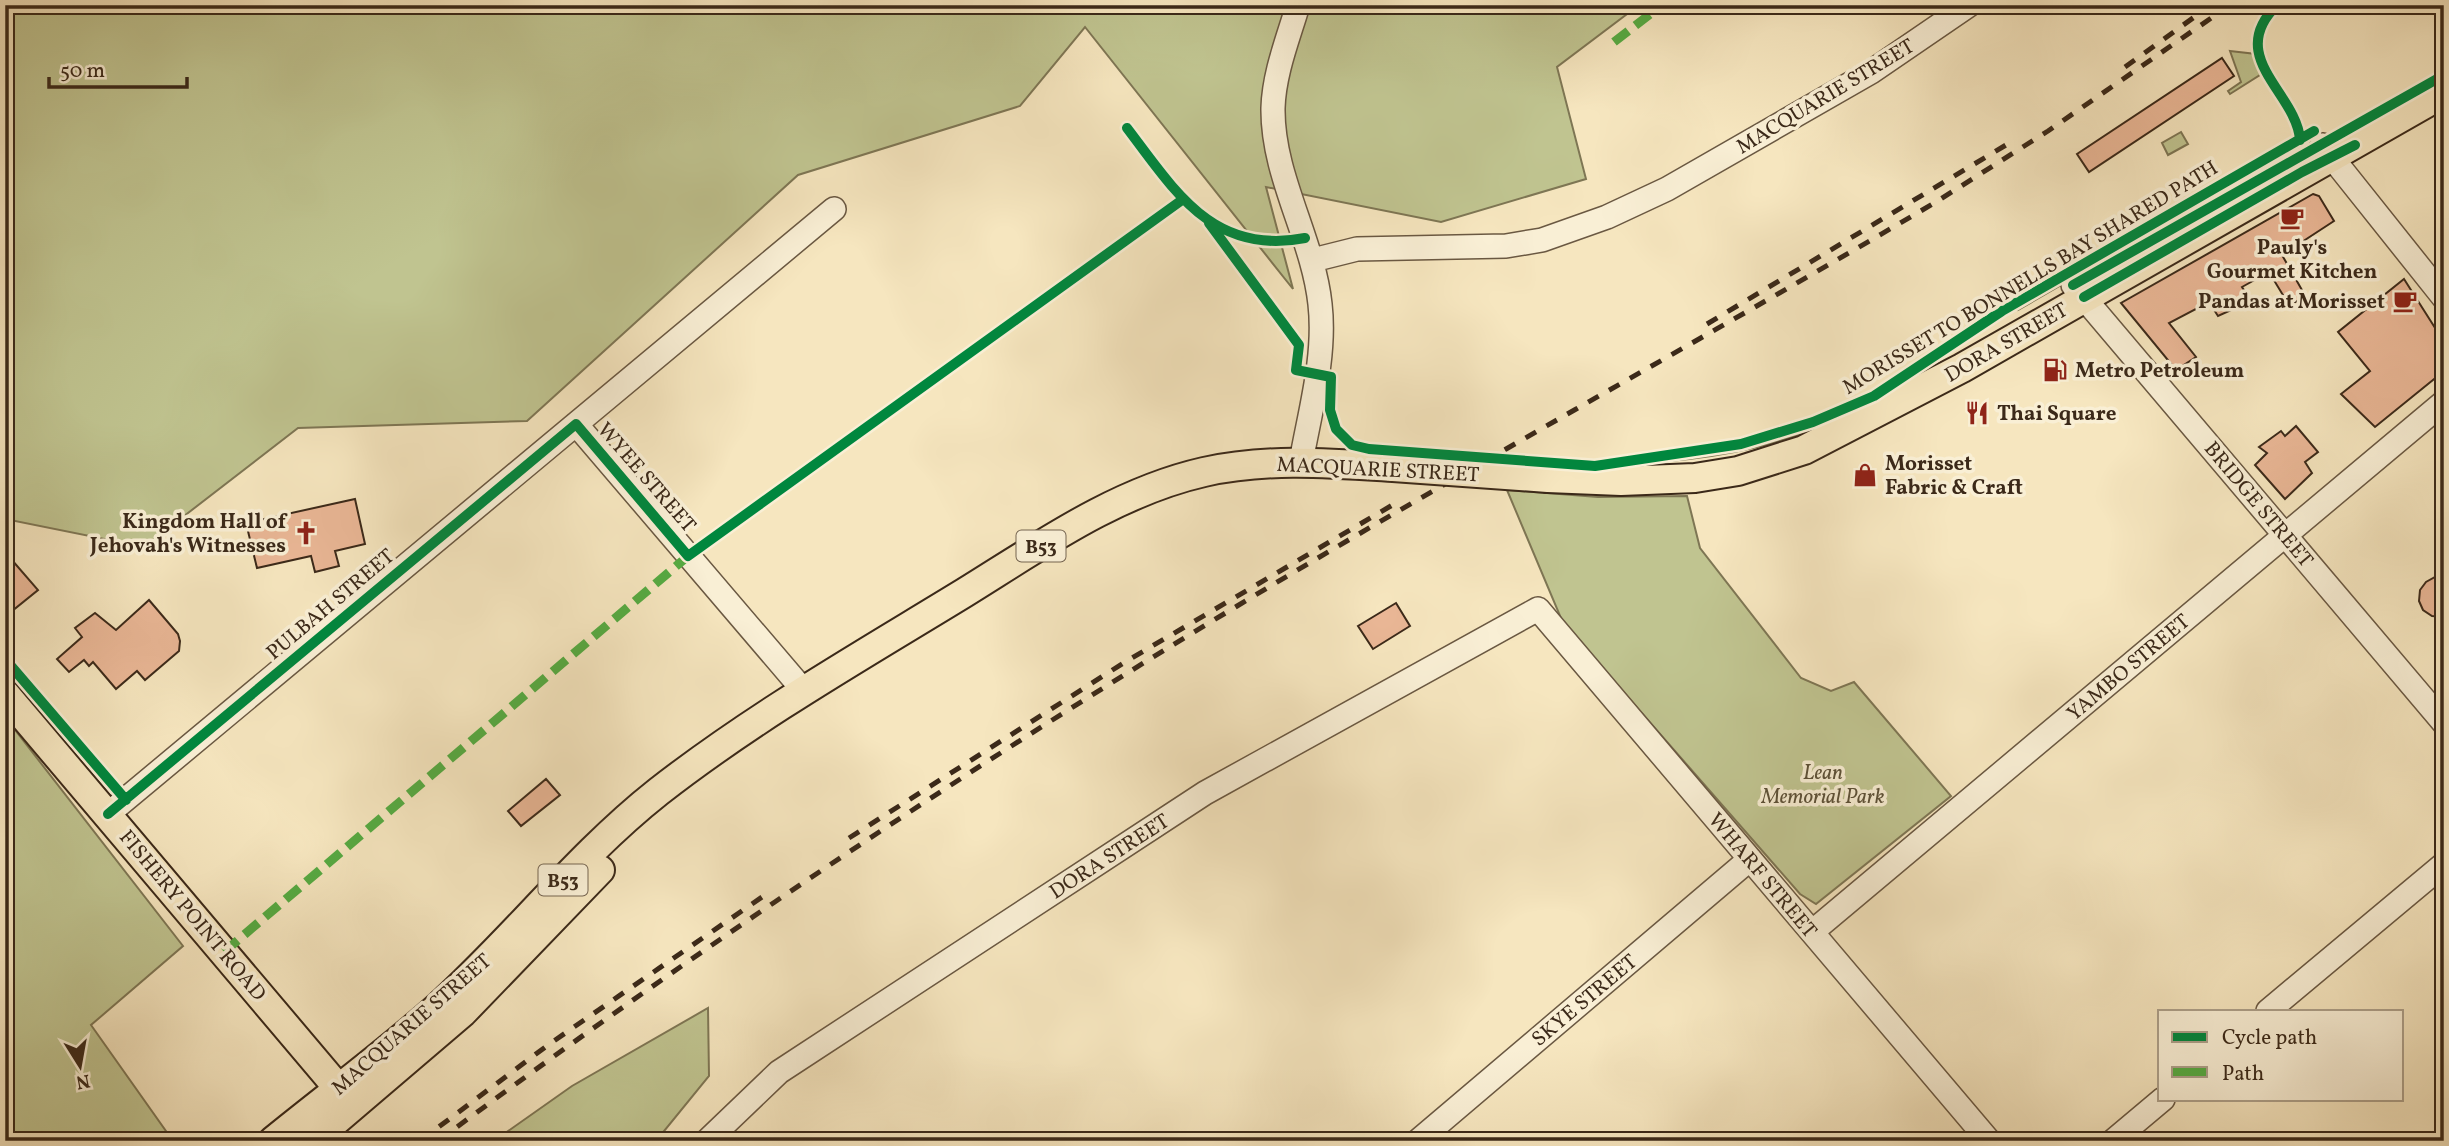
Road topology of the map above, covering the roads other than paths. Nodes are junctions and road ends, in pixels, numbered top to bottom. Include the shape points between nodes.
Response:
1 (1298, 5) edge
2 (1969, 5) edge
3 (2444, 75) edge
4 (2444, 93) edge
5 (2326, 152) junction
6 (834, 209) dead end
7 (1313, 260) junction
8 (2079, 291) junction
9 (2444, 298) edge
10 (2444, 402) edge
11 (576, 424) junction
12 (1301, 462) junction
13 (1548, 478) joint
14 (2285, 535) junction
15 (1538, 609) joint
16 (804, 691) junction
17 (5, 694) edge
18 (2444, 723) edge
19 (108, 814) junction
20 (1750, 859) junction
21 (2444, 864) edge
22 (1812, 932) junction
23 (2269, 1010) edge
24 (345, 1096) junction
25 (2163, 1100) edge
26 (1976, 1136) edge
27 (273, 1141) edge
28 (312, 1141) edge
29 (707, 1141) edge
30 (1418, 1141) edge
31 (2113, 1141) edge

1 - 7 street via 1277,75 1273,110 1281,160
2 - 7 street, MACQUARIE STREET via 1901,53 1749,142 1657,194 1586,226 1506,246 1357,249
3 - 5 main road, DORA STREET / B53
4 - 5 main road, DORA STREET / B53
5 - 8 main road, DORA STREET / B53
5 - 9 street
6 - 11 street, PULBAH STREET
7 - 12 street via 1321,343
8 - 13 main road, DORA STREET / B53 via 1962,368 1780,459 1695,478
8 - 14 street, BRIDGE STREET
10 - 14 street, YAMBO STREET
11 - 16 street, WYEE STREET
11 - 19 street, PULBAH STREET
12 - 13 main road, MACQUARIE STREET / B53, bridge
12 - 16 main road, MACQUARIE STREET / B53 via 1205,472 1137,494 1073,526
14 - 18 street, BRIDGE STREET
14 - 22 street, YAMBO STREET
15 - 20 street, WHARF STREET
15 - 29 street, DORA STREET via 1205,793 779,1072
16 - 24 main road, MACQUARIE STREET / B53 via 652,817 463,1012
17 - 19 main road, FISHERY POINT ROAD
19 - 24 main road, FISHERY POINT ROAD
20 - 22 street, WHARF STREET
20 - 30 street, SKYE STREET
21 - 23 street
22 - 26 street, WHARF STREET
24 - 27 main road, MACQUARIE STREET / B53
24 - 28 main road, MACQUARIE STREET / B53
25 - 31 street

